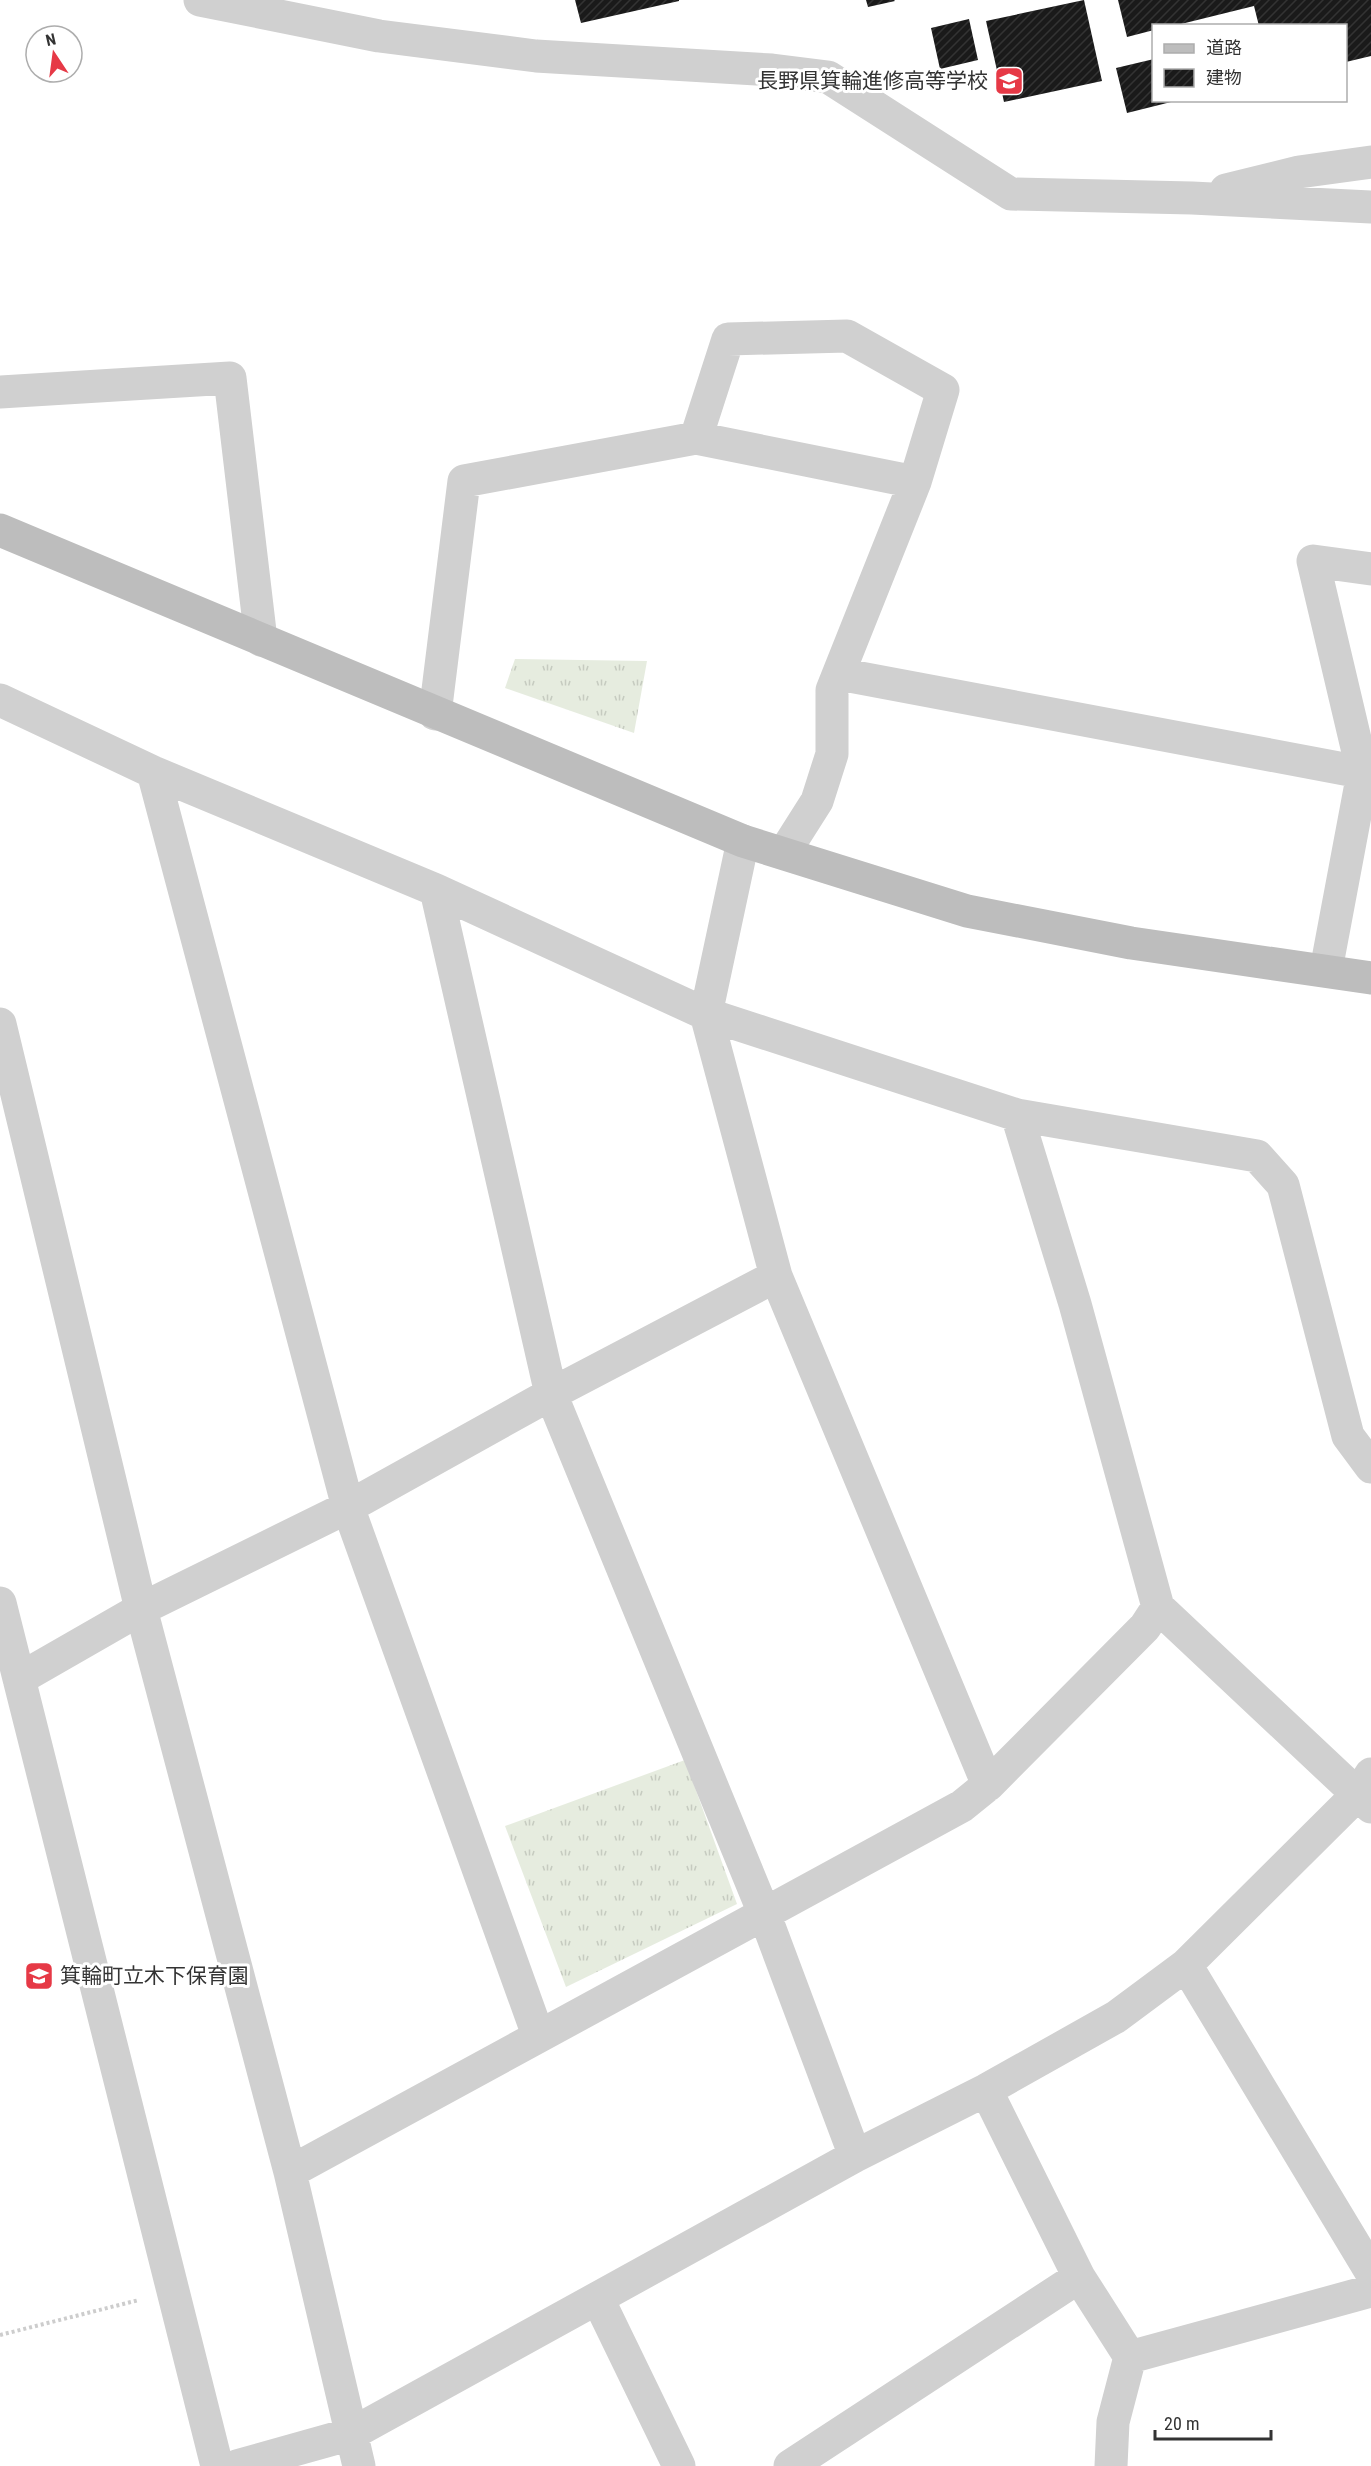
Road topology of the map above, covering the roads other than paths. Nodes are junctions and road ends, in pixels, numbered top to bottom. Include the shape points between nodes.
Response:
1 (200, 0) edge
2 (1371, 162) edge
3 (1192, 198) junction
4 (1371, 207) edge
5 (0, 392) edge
6 (696, 438) junction
7 (915, 482) junction
8 (0, 530) edge
9 (1371, 569) edge
10 (261, 640) junction
11 (839, 674) junction
12 (0, 700) edge
13 (435, 714) junction
14 (153, 772) junction
15 (1367, 774) edge
16 (743, 841) junction
17 (784, 854) junction
18 (436, 890) junction
19 (1326, 970) junction
20 (1371, 978) edge
21 (706, 1014) junction
22 (0, 1024) edge
23 (1017, 1115) junction
24 (776, 1276) junction
25 (551, 1394) junction
26 (1371, 1467) edge
27 (348, 1507) junction
28 (0, 1603) edge
29 (1158, 1607) junction
30 (141, 1609) junction
31 (19, 1679) junction
32 (988, 1785) junction
33 (1366, 1792) edge
34 (764, 1913) junction
35 (1186, 1965) junction
36 (538, 2036) junction
37 (986, 2090) junction
38 (855, 2156) junction
39 (290, 2172) junction
40 (1371, 2272) edge
41 (1079, 2277) junction
42 (1371, 2291) edge
43 (598, 2299) junction
44 (1130, 2357) junction
45 (351, 2434) junction
46 (217, 2466) edge
47 (237, 2466) edge
48 (359, 2466) edge
49 (679, 2466) edge
50 (790, 2466) edge
51 (1111, 2466) edge

1 - 3 street via 379,36 536,56 828,77 1011,194
2 - 3 street via 1299,172
3 - 4 street
5 - 10 street via 230,378
6 - 7 street
6 - 7 street via 728,339 847,336 943,390
6 - 13 street via 464,481
7 - 11 street
8 - 10 street
9 - 15 street via 1314,561
10 - 13 street
11 - 15 street
11 - 17 street via 832,690 832,754 817,801
12 - 14 street
13 - 16 street
14 - 18 street
14 - 27 street
15 - 19 street
16 - 17 street
16 - 21 street
17 - 19 street via 967,911 1131,943
18 - 21 street
18 - 25 street
19 - 20 street
21 - 23 street
21 - 24 street
22 - 30 street
23 - 26 street via 1257,1156 1283,1185 1348,1436
23 - 29 street via 1075,1304
24 - 25 street
24 - 32 street
25 - 27 street
25 - 34 street
27 - 30 street
27 - 36 street
28 - 31 street
29 - 32 street via 1144,1627
29 - 33 street
30 - 31 street
30 - 39 street
31 - 46 street
32 - 34 street via 962,1806
33 - 35 street
34 - 36 street
34 - 38 street
35 - 37 street via 1116,2017
35 - 40 street
36 - 39 street
37 - 38 street
37 - 41 street
38 - 43 street
39 - 45 street
41 - 44 street
41 - 50 street
42 - 44 street
43 - 45 street
43 - 49 street
44 - 51 street via 1113,2421
45 - 47 street
45 - 48 street

